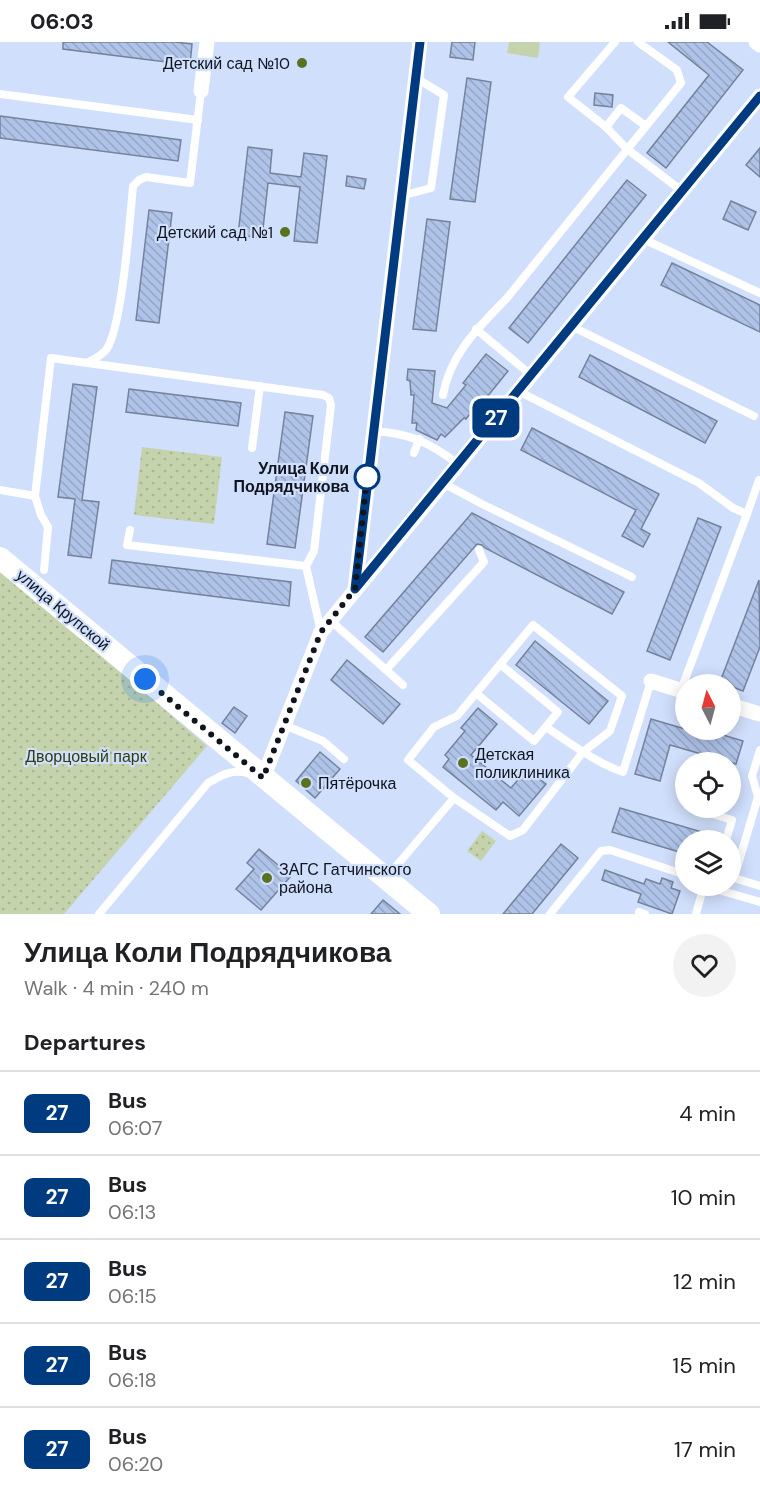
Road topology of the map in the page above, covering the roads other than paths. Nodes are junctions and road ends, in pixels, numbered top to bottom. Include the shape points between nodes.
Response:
1 (207, 42) edge
2 (420, 42) edge
3 (615, 42) edge
4 (638, 42) edge
5 (756, 42) edge
6 (760, 45) edge
7 (416, 78) junction
8 (201, 90) joint
9 (0, 94) edge
10 (760, 96) edge
11 (198, 120) junction
12 (646, 126) junction
13 (606, 127) junction
14 (627, 149) junction
15 (682, 191) junction
16 (401, 196) junction
17 (644, 239) junction
18 (760, 293) edge
19 (571, 326) junction
20 (476, 328) junction
21 (86, 363) junction
22 (531, 375) junction
23 (260, 386) junction
24 (518, 391) junction
25 (443, 395) dead end
26 (754, 416) dead end
27 (373, 430) junction
28 (419, 439) junction
29 (252, 448) dead end
30 (414, 453) dead end
31 (458, 464) junction
32 (759, 480) edge
33 (442, 483) junction
34 (0, 490) edge
35 (35, 496) junction
36 (747, 514) junction
37 (130, 530) dead end
38 (361, 538) junction
39 (479, 550) dead end
40 (386, 551) junction
41 (0, 558) edge
42 (306, 566) junction
43 (44, 570) dead end
44 (632, 577) dead end
45 (355, 589) junction
46 (326, 627) junction
47 (501, 664) junction
48 (386, 670) junction
49 (689, 674) edge
50 (651, 681) joint
51 (403, 685) dead end
52 (675, 688) edge
53 (477, 694) junction
54 (741, 708) edge
55 (760, 714) edge
56 (284, 725) junction
57 (546, 727) junction
58 (760, 750) edge
59 (583, 752) junction
60 (344, 759) dead end
61 (756, 777) edge
62 (263, 778) junction
63 (454, 798) junction
64 (758, 801) edge
65 (726, 818) edge
66 (729, 830) edge
67 (675, 871) edge
68 (387, 878) junction
69 (760, 886) edge
70 (700, 896) edge
71 (740, 896) edge
72 (760, 902) edge
73 (99, 914) edge
74 (429, 914) edge
75 (550, 914) edge
76 (696, 914) edge

1 - 8 street
2 - 7 street
3 - 13 lane via 568,97
4 - 12 lane via 676,70 681,83
5 - 6 street
7 - 16 street
7 - 16 lane via 444,95 431,188
8 - 11 lane
9 - 11 lane
10 - 15 street
11 - 21 lane via 190,183 146,177 134,186 117,324 106,349
12 - 13 lane via 621,108
12 - 14 lane
13 - 14 lane
14 - 15 lane
14 - 20 lane via 507,298
15 - 17 street
16 - 27 street
17 - 18 lane
17 - 19 street
19 - 22 street
19 - 26 lane
20 - 22 lane
20 - 25 lane via 446,378
21 - 23 lane
21 - 35 lane via 51,358
22 - 24 street
23 - 29 lane
23 - 42 lane via 323,395 331,405 314,551
24 - 31 street
24 - 36 lane via 699,483
27 - 28 lane
27 - 38 street
28 - 30 lane
28 - 31 lane
31 - 33 street
32 - 36 lane
33 - 40 street
33 - 44 lane
34 - 35 lane
35 - 43 lane via 48,527
36 - 49 lane
37 - 42 lane via 128,545
38 - 40 street via 370,553
38 - 45 street
39 - 48 lane via 484,562
40 - 45 street
41 - 62 street, улица Крупской
42 - 46 lane
45 - 46 street
46 - 48 lane
46 - 56 street
47 - 53 lane
47 - 57 lane via 558,712
47 - 59 lane via 532,625 622,696 610,731
48 - 51 lane
50 - 52 street
50 - 59 lane via 623,772
53 - 57 lane via 534,741
53 - 63 lane via 457,716 434,727 408,760
54 - 55 street
56 - 60 lane via 323,741
56 - 62 street
57 - 59 lane
58 - 61 lane
59 - 63 lane via 523,830 510,836
61 - 64 lane
62 - 68 street, улица Крупской
62 - 73 lane via 238,771 208,783
63 - 68 lane
64 - 69 lane via 734,878
65 - 66 lane via 732,820
67 - 75 lane via 610,850 601,851
68 - 74 street, улица Крупской
70 - 76 lane
71 - 72 lane

